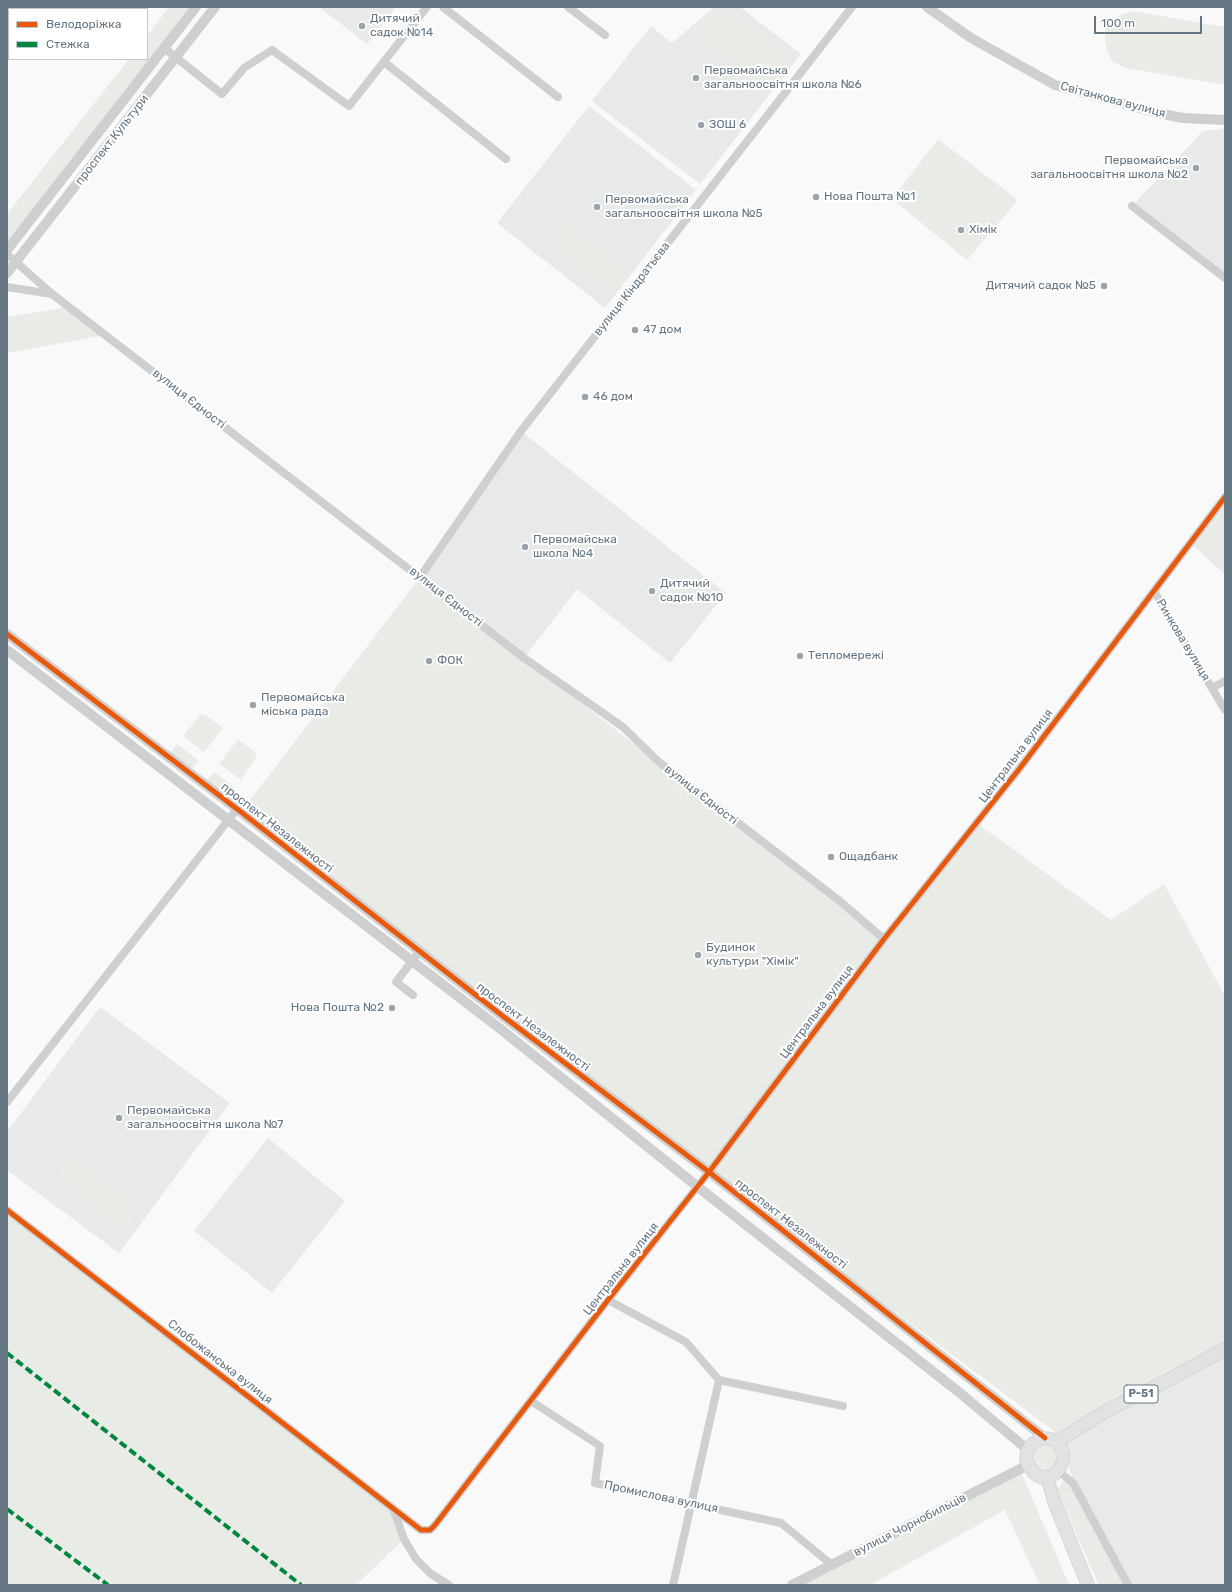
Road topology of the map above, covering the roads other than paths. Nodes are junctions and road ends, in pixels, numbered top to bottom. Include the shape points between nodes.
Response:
1 (196, 7) edge
2 (215, 7) edge
3 (427, 7) edge
4 (443, 7) edge
5 (568, 7) edge
6 (852, 7) edge
7 (927, 7) edge
8 (605, 35) dead end
9 (164, 48) junction
10 (177, 57) junction
11 (384, 62) junction
12 (558, 96) dead end
13 (1225, 120) edge
14 (506, 159) dead end
15 (1132, 206) dead end
16 (7, 250) edge
17 (7, 254) edge
18 (16, 262) junction
19 (7, 273) edge
20 (1225, 278) edge
21 (7, 287) edge
22 (52, 294) junction
23 (1225, 497) edge
24 (420, 577) junction
25 (1154, 591) junction
26 (7, 634) edge
27 (7, 650) edge
28 (1225, 681) edge
29 (1212, 688) junction
30 (1225, 710) edge
31 (239, 811) junction
32 (229, 820) junction
33 (884, 939) junction
34 (419, 952) junction
35 (412, 961) junction
36 (413, 995) dead end
37 (7, 1102) edge
38 (709, 1172) junction
39 (698, 1187) junction
40 (7, 1210) edge
41 (608, 1300) junction
42 (1225, 1349) edge
43 (719, 1380) junction
44 (530, 1401) junction
45 (843, 1406) dead end
46 (1045, 1438) junction
47 (1058, 1441) junction
48 (1028, 1450) junction
49 (1028, 1466) junction
50 (1058, 1471) junction
51 (1047, 1477) junction
52 (691, 1504) junction
53 (393, 1508) junction
54 (421, 1530) joint
55 (832, 1565) junction
56 (450, 1585) edge
57 (673, 1585) edge
58 (792, 1585) edge
59 (1088, 1585) edge
60 (1128, 1585) edge

1 - 9 street, проспект Культури
2 - 10 street, проспект Культури
3 - 11 street
4 - 12 street
5 - 8 street
6 - 24 street, вулиця Кіндратьєва via 521,431
7 - 13 street, Світанкова вулиця via 971,38 1055,85 1158,113 1183,118
9 - 10 street
9 - 16 street, проспект Культури
10 - 11 street via 222,94 244,68 272,50 349,106
10 - 18 street, проспект Культури
11 - 14 street
15 - 20 street
17 - 18 street, вулиця Єдності
18 - 19 street, проспект Культури
18 - 22 street, вулиця Єдності
21 - 22 street
22 - 24 street, вулиця Єдності
23 - 25 street, Центральна вулиця
24 - 33 street, вулиця Єдності via 530,663 623,727 660,762
25 - 29 street, Ринкова вулиця
25 - 33 street, Центральна вулиця via 1020,768
26 - 31 street, проспект Незалежності
27 - 32 street, проспект Незалежності
28 - 29 street
29 - 30 street, Ринкова вулиця
31 - 32 street
31 - 34 street, проспект Незалежності
32 - 35 street, проспект Незалежності
32 - 37 street
33 - 38 street, Центральна вулиця
34 - 35 street
34 - 38 street, проспект Незалежності
35 - 36 street via 396,982
35 - 39 street, проспект Незалежності
38 - 39 street, Центральна вулиця
38 - 46 street, проспект Незалежності
39 - 41 street, Центральна вулиця
39 - 48 street, проспект Незалежності via 960,1393
40 - 53 street, Слобожанська вулиця
41 - 43 street via 686,1342
41 - 44 street, Центральна вулиця
42 - 47 main road, Р-51 via 1108,1410
43 - 45 street
43 - 52 street
44 - 52 street, Промислова вулиця via 600,1446 595,1483
44 - 54 street, Центральна вулиця via 435,1525 430,1530
46 - 47 main road
46 - 48 main road via 1036,1441
47 - 50 main road via 1063,1460
48 - 49 main road
49 - 51 main road via 1040,1477
49 - 55 street, вулиця Чорнобильців
50 - 51 main road
50 - 60 street via 1073,1483
51 - 59 main road via 1055,1504
52 - 55 street, Промислова вулиця via 781,1523
52 - 57 street
53 - 54 street, Слобожанська вулиця
53 - 56 street via 404,1539 416,1559 431,1574
55 - 58 street, вулиця Чорнобильців

